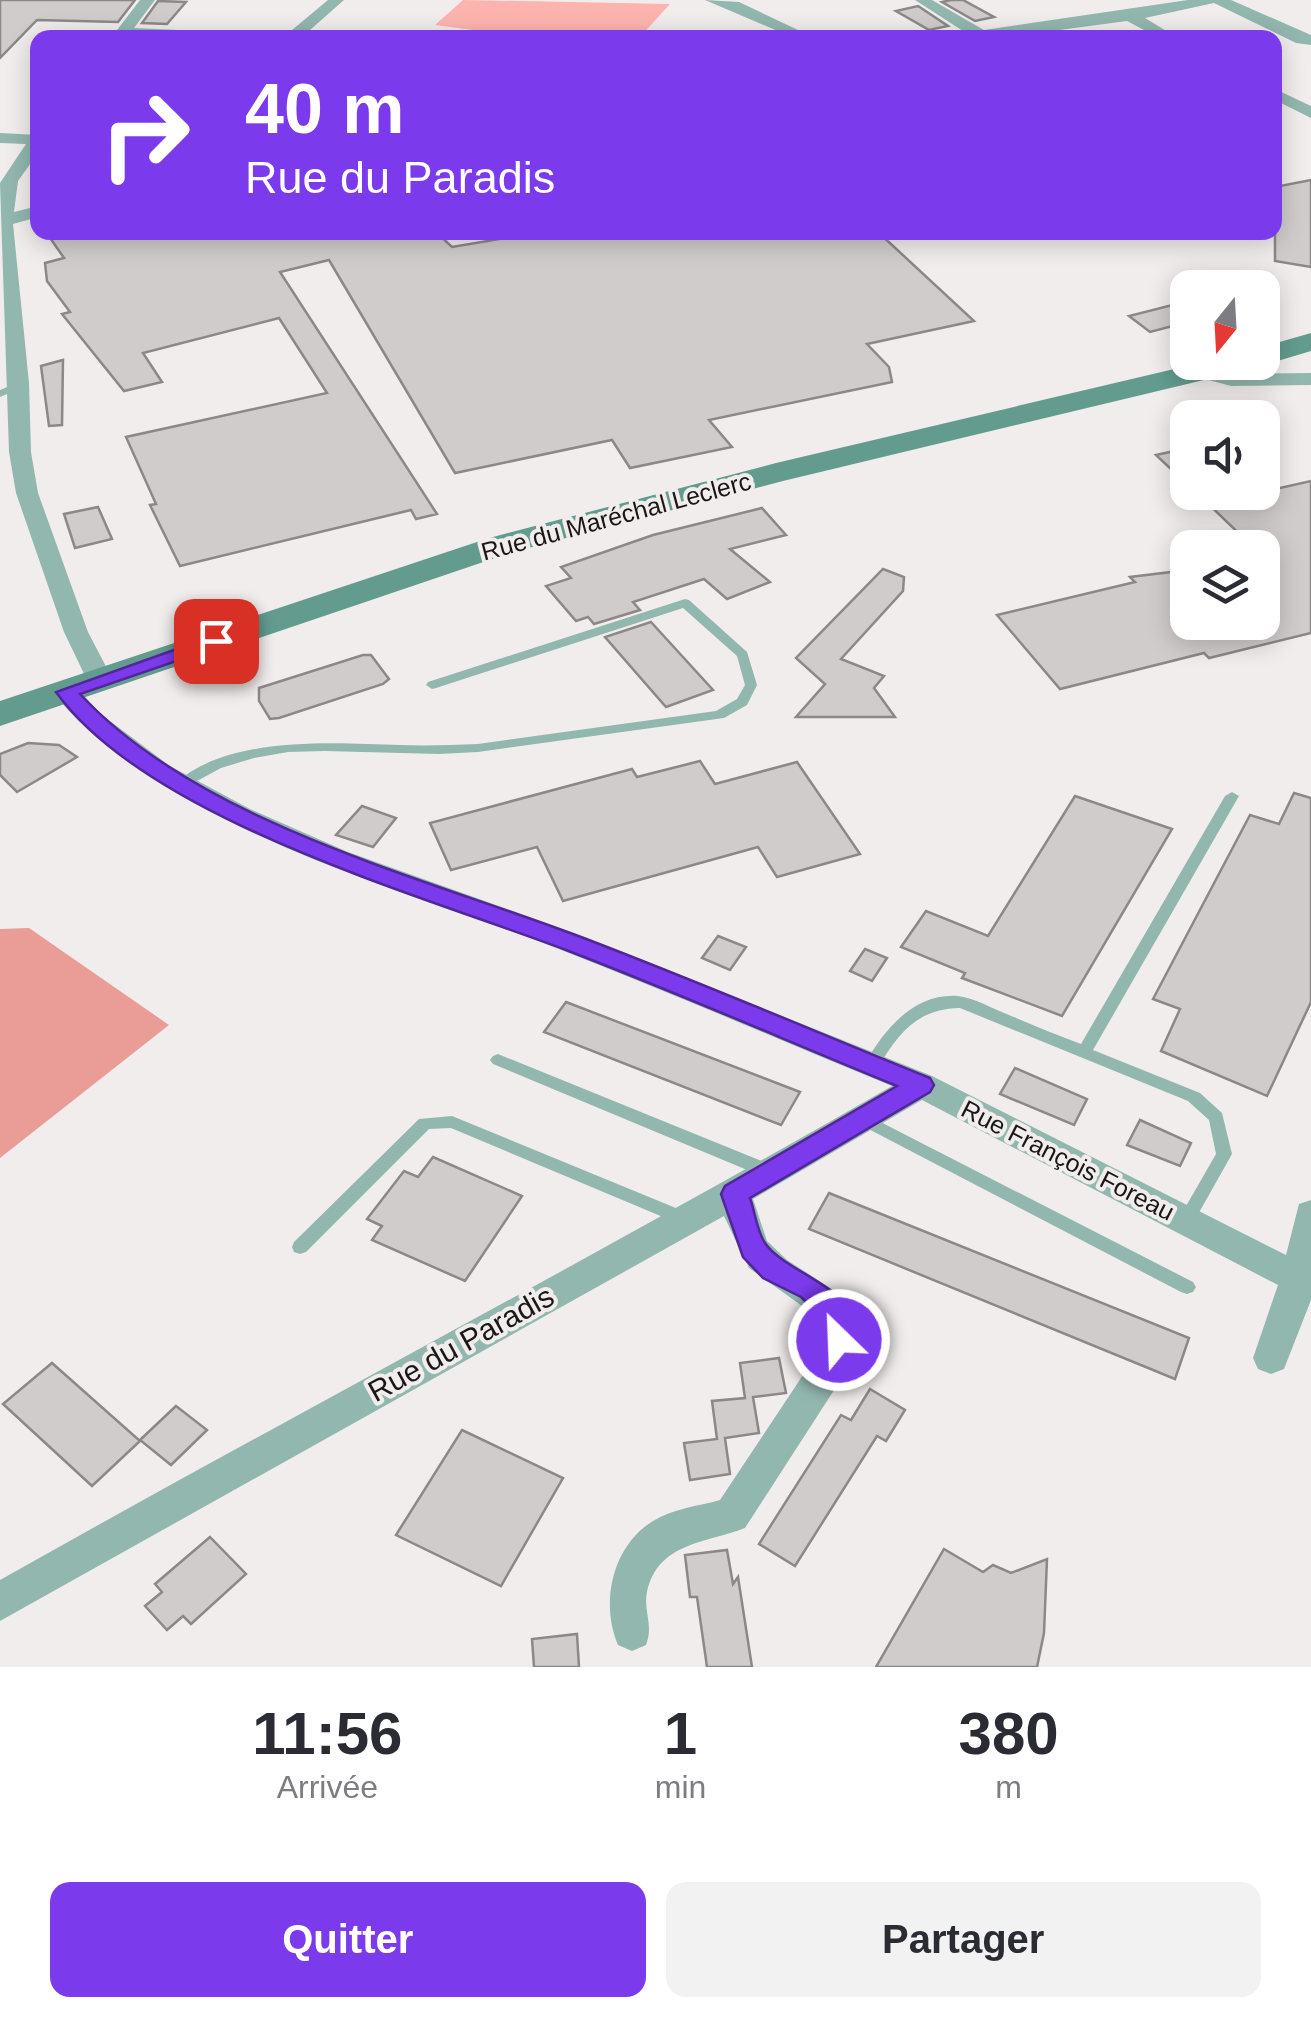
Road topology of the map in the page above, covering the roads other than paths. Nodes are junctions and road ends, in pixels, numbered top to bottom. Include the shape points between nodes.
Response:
1 (148, 0) edge
2 (337, 0) edge
3 (712, 0) edge
4 (922, 0) edge
5 (1100, 0) edge
6 (1208, 0) edge
7 (1218, 0) edge
8 (730, 2) edge
9 (1128, 14) junction
10 (123, 30) edge
11 (301, 30) edge
12 (791, 30) edge
13 (980, 30) edge
14 (1023, 30) edge
15 (1156, 30) edge
16 (1306, 40) edge
17 (1282, 49) edge
18 (1282, 98) edge
19 (1311, 113) edge
20 (0, 138) edge
21 (30, 140) edge
22 (30, 150) edge
23 (30, 214) edge
24 (3, 229) edge
25 (1311, 342) edge
26 (1280, 351) edge
27 (1311, 378) edge
28 (1280, 379) edge
29 (1182, 380) edge
30 (10, 390) edge
31 (432, 685) dead end
32 (83, 686) junction
33 (0, 714) edge
34 (182, 784) junction
35 (1232, 796) dead end
36 (1084, 1052) junction
37 (498, 1060) dead end
38 (872, 1065) junction
39 (921, 1085) junction
40 (862, 1118) junction
41 (770, 1172) junction
42 (735, 1194) junction
43 (1311, 1214) edge
44 (688, 1220) junction
45 (1186, 1220) junction
46 (300, 1247) dead end
47 (1304, 1281) edge
48 (1187, 1287) dead end
49 (1271, 1358) dead end
50 (0, 1602) edge
51 (632, 1631) dead end

1 - 10 street
2 - 11 street
3 - 8 street
4 - 13 street
5 - 9 street
6 - 9 street
7 - 16 street
8 - 12 street
9 - 14 street
9 - 15 street
16 - 17 street
18 - 19 street
20 - 21 street
22 - 24 street, Rue François Foreau via 9,181
23 - 24 street
24 - 30 street, Rue François Foreau
25 - 26 main road
27 - 28 street
29 - 32 main road, Rue du Maréchal Leclerc via 776,472 501,545
30 - 32 street, Rue François Foreau via 27,494 76,632
31 - 34 lane via 685,603 743,655 751,685 742,702 719,715 475,748 278,746 208,766
32 - 33 main road, Rue du Maréchal Leclerc
32 - 34 street, Rue François Foreau via 92,721
34 - 38 street, Rue François Foreau via 283,837
35 - 36 lane
36 - 38 lane via 961,1002 942,1001 890,1032
36 - 45 lane via 1194,1096 1216,1118 1224,1154
37 - 41 lane
38 - 39 street, Rue François Foreau
39 - 40 street, Rue du Paradis
39 - 45 street, Rue François Foreau
40 - 41 street, Rue du Paradis
40 - 48 lane
41 - 42 street, Rue du Paradis
42 - 44 street, Rue du Paradis
42 - 51 street via 752,1248 773,1269 812,1288 838,1324 839,1340 834,1359 732,1515 670,1531 653,1543 627,1590
43 - 47 street
44 - 46 lane via 452,1122 425,1123
44 - 50 street, Rue du Paradis
45 - 47 street, Rue François Foreau
47 - 49 street

